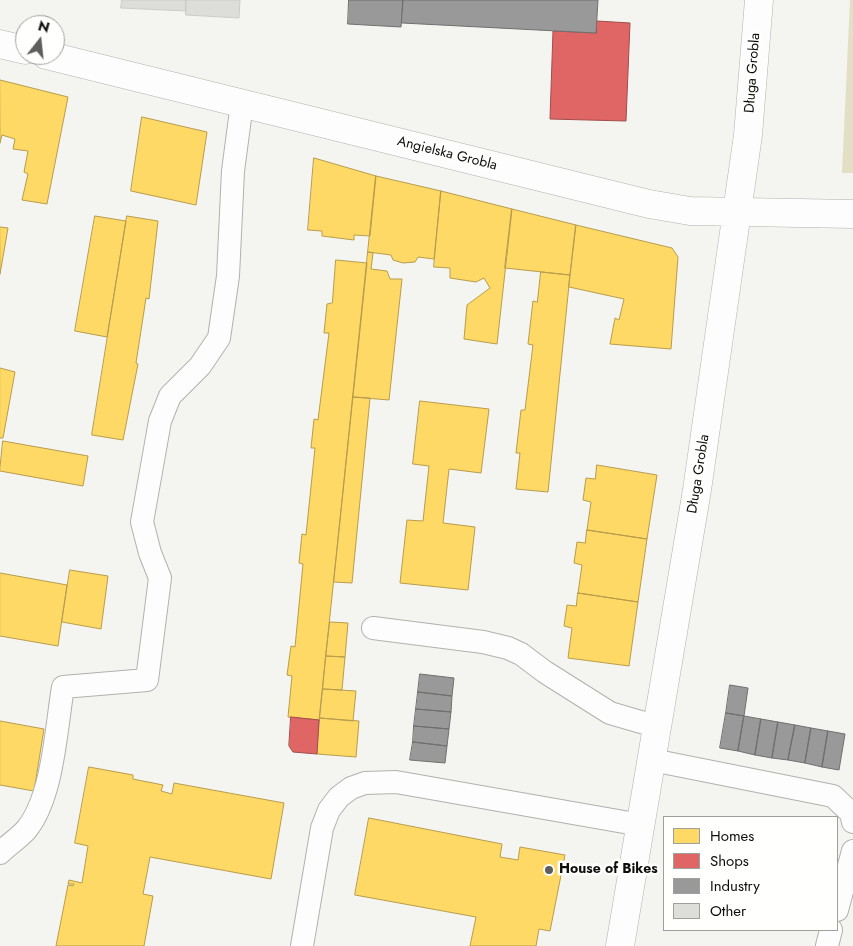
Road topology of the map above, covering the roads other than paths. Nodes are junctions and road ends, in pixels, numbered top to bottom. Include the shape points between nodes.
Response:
1 (759, 0) edge
2 (0, 44) edge
3 (15, 48) edge
4 (65, 60) edge
5 (242, 103) junction
6 (737, 212) junction
7 (853, 214) edge
8 (373, 628) dead end
9 (658, 727) junction
10 (652, 760) junction
11 (853, 822) edge
12 (641, 825) junction
13 (853, 851) edge
14 (0, 853) edge
15 (838, 906) edge
16 (831, 931) edge
17 (302, 946) edge
18 (620, 946) edge
19 (827, 946) edge

1 - 6 street, Długa Grobla via 748,136
2 - 3 street
4 - 5 street, Angielska Grobla
5 - 6 street, Angielska Grobla via 649,204 690,211
5 - 14 lane via 233,171 228,276 219,338 200,366 170,396 160,421 142,522 160,578 147,680 63,687 45,794 26,830
6 - 7 street, Angielska Grobla
6 - 9 street, Długa Grobla via 697,490
8 - 9 lane via 508,648 610,713
9 - 10 street, Długa Grobla
10 - 11 lane via 833,796 851,813
10 - 12 street, Długa Grobla
12 - 17 lane via 396,782 365,783 339,797 329,810 322,828
12 - 18 street, Długa Grobla
13 - 15 lane
16 - 19 lane

